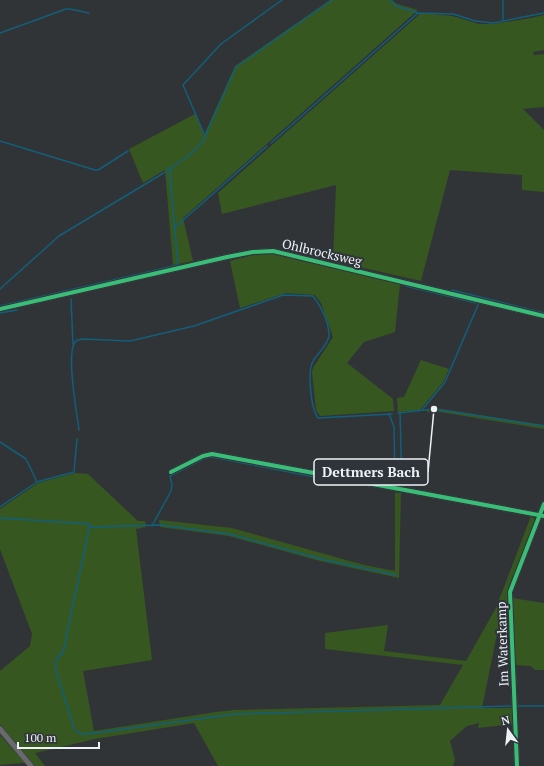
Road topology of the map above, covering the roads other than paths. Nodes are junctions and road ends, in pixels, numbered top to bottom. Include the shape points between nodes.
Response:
1 (0, 309) edge
2 (544, 316) edge
3 (171, 472) dead end
4 (544, 504) edge
5 (542, 516) edge
6 (0, 729) edge
7 (31, 766) edge
8 (517, 766) edge

1 - 2 street, Ohlbrocksweg via 227,257 273,251
3 - 5 street via 212,454
4 - 5 street, Im Waterkamp
5 - 8 street, Im Waterkamp via 510,592
6 - 7 street

